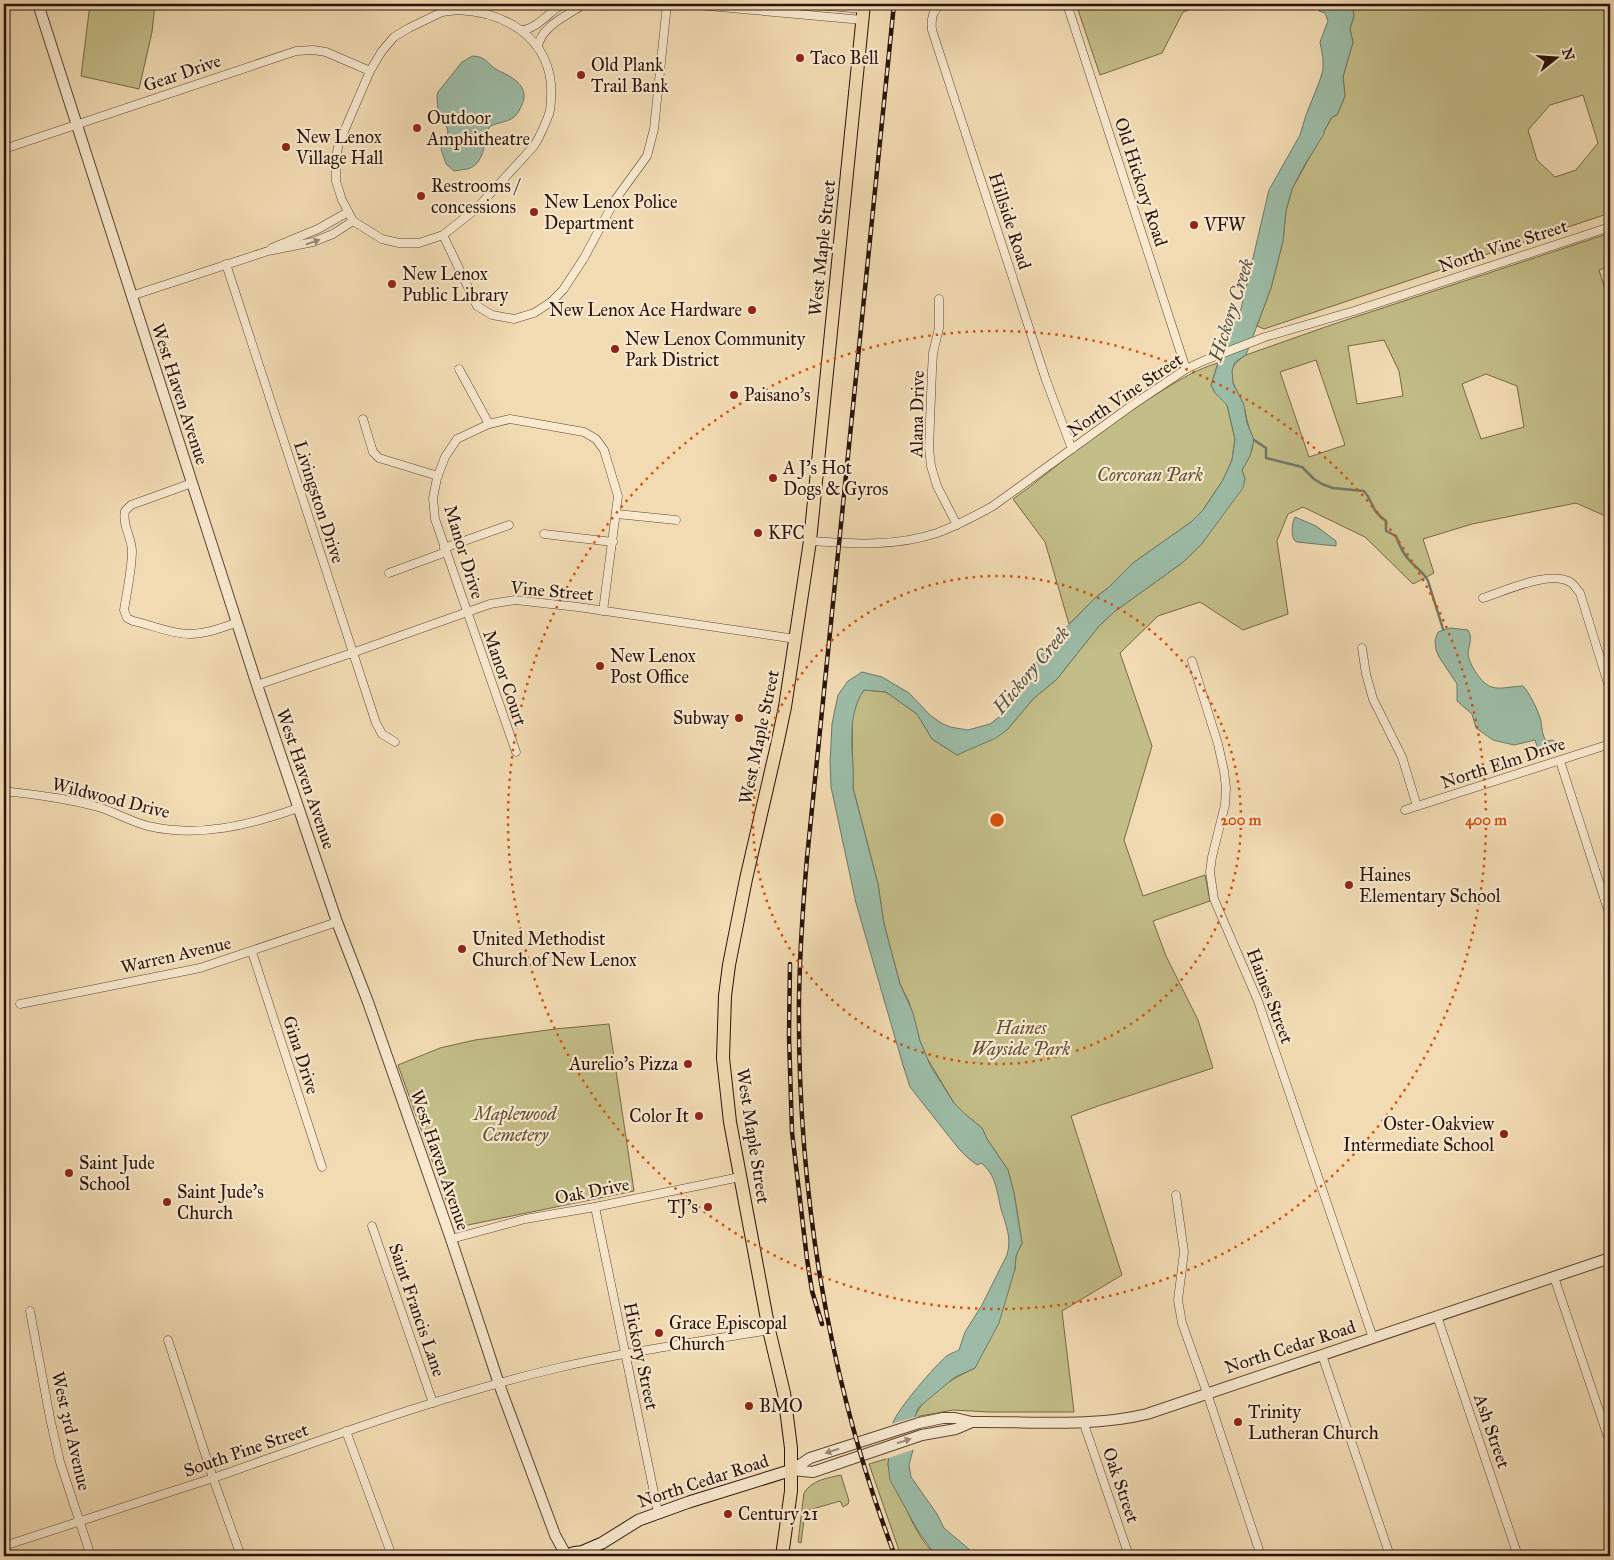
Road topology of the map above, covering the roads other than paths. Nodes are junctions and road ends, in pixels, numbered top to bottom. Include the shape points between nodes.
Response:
1 (38, 4) edge
2 (562, 4) edge
3 (588, 4) edge
4 (666, 4) edge
5 (686, 4) edge
6 (804, 4) edge
7 (942, 4) edge
8 (1067, 4) edge
9 (442, 8) edge
10 (863, 11) edge
11 (522, 30) junction
12 (538, 48) junction
13 (370, 71) junction
14 (77, 125) junction
15 (4, 149) edge
16 (348, 212) junction
17 (353, 221) junction
18 (1610, 227) edge
19 (442, 235) junction
20 (268, 251) junction
21 (226, 264) junction
22 (131, 296) junction
23 (939, 299) dead end
24 (459, 369) dead end
25 (1186, 369) junction
26 (363, 419) dead end
27 (489, 424) junction
28 (1072, 449) junction
29 (438, 476) junction
30 (192, 483) junction
31 (617, 514) junction
32 (676, 520) dead end
33 (509, 525) dead end
34 (957, 525) junction
35 (544, 534) dead end
36 (810, 540) junction
37 (613, 542) junction
38 (445, 550) junction
39 (389, 573) dead end
40 (1483, 598) dead end
41 (603, 611) junction
42 (467, 613) junction
43 (236, 623) junction
44 (796, 639) junction
45 (1362, 648) dead end
46 (352, 653) junction
47 (1192, 661) dead end
48 (256, 685) junction
49 (1610, 690) edge
50 (395, 742) dead end
51 (1610, 744) edge
52 (516, 752) dead end
53 (1560, 761) junction
54 (4, 791) edge
55 (1417, 806) junction
56 (298, 808) junction
57 (1405, 810) dead end
58 (1610, 916) edge
59 (337, 922) junction
60 (252, 952) junction
61 (20, 1004) dead end
62 (322, 1167) dead end
63 (740, 1177) junction
64 (1176, 1195) dead end
65 (595, 1207) junction
66 (372, 1226) dead end
67 (450, 1239) junction
68 (1610, 1258) edge
69 (1554, 1277) junction
70 (30, 1311) dead end
71 (1437, 1316) junction
72 (770, 1330) junction
73 (1373, 1338) junction
74 (168, 1340) dead end
75 (626, 1354) junction
76 (1322, 1355) junction
77 (499, 1384) junction
78 (1207, 1393) junction
79 (433, 1403) junction
80 (972, 1422) junction
81 (1084, 1424) junction
82 (346, 1431) junction
83 (1610, 1443) edge
84 (792, 1470) junction
85 (213, 1478) junction
86 (658, 1512) junction
87 (79, 1522) junction
88 (602, 1543) junction
89 (4, 1546) edge
90 (585, 1554) edge
91 (91, 1556) edge
92 (241, 1556) edge
93 (392, 1556) edge
94 (566, 1556) edge
95 (597, 1556) edge
96 (782, 1556) edge
97 (1129, 1556) edge
98 (1261, 1556) edge
99 (1390, 1556) edge
100 (1518, 1556) edge

1 - 14 street, West Haven Avenue
2 - 11 street via 539,23
3 - 12 street via 544,31
4 - 19 street via 654,129 647,156 615,200 563,290 534,313 514,319 492,315 477,306
5 - 10 street
6 - 10 street
7 - 28 street, Hillside Road via 931,17 932,30 1046,380
8 - 25 street, Old Hickory Road
9 - 11 street via 493,15
9 - 13 street via 394,38
10 - 36 main road, West Maple Street
11 - 12 street
12 - 19 street via 549,69 551,92 550,113 541,134 476,210
13 - 14 street, Gear Drive via 326,52 296,51
13 - 16 street via 336,157 336,181
14 - 15 street, Gear Drive
14 - 22 street, West Haven Avenue
16 - 17 street
16 - 20 street
17 - 19 street via 382,239 399,243 419,243
20 -> 17 street via 313,242
18 - 25 street, North Vine Street via 1265,337
20 - 21 street
21 - 22 street
21 - 46 street, Livingston Drive
22 - 30 street, West Haven Avenue
23 - 34 street, Alana Drive via 929,448 937,486
24 - 27 street
25 - 28 street, North Vine Street
26 - 29 street via 373,452 379,458
27 - 29 street, Manor Drive via 457,439
27 - 31 street, Manor Drive via 510,419 584,432 596,439 604,450 616,485
28 - 34 street, North Vine Street via 993,506
29 - 38 street, Manor Drive via 433,498 435,519
30 - 43 street, West Haven Avenue
30 - 43 street via 131,505 125,511 124,524 132,547 124,610 133,622 177,633 199,633
31 - 32 street
31 - 37 street, Manor Drive
33 - 38 street
34 - 36 street, North Vine Street via 922,537 889,543
35 - 37 street
36 - 44 main road, West Maple Street
37 - 41 street, Manor Drive
38 - 39 street
38 - 42 street, Manor Drive
40 - 49 street via 1541,579 1556,578 1570,582 1580,593
41 - 42 street, Vine Street via 515,600 490,604
41 - 44 street, Vine Street
42 - 46 street, Vine Street
42 - 52 street, Manor Court
43 - 48 street, West Haven Avenue
44 - 63 main road, West Maple Street via 779,738 746,879 724,996 724,1076
45 - 55 street via 1373,699 1402,757
46 - 48 street, Vine Street
46 - 50 street, Livingston Drive via 376,723 382,734
47 - 73 street, Haines Street via 1218,744 1226,788 1210,872 1214,899 1258,1002
48 - 56 street, West Haven Avenue
51 - 53 street, North Elm Drive
53 - 55 street, North Elm Drive
53 - 58 street
54 - 56 street, Wildwood Drive via 58,797 148,826 182,830 226,829
55 - 57 street, North Elm Drive
56 - 59 street, West Haven Avenue
59 - 60 street, Warren Avenue
59 - 67 street, West Haven Avenue
60 - 61 street, Warren Avenue via 200,968
60 - 62 street, Gina Drive
63 - 65 street, Oak Drive
63 - 72 main road, West Maple Street
64 - 78 street via 1184,1252 1178,1300 1182,1323
65 - 67 street, Oak Drive via 525,1219
65 - 75 street, Hickory Street
66 - 79 street, Saint Francis Lane
67 - 77 street, West Haven Avenue
68 - 69 street, North Cedar Road
69 - 71 street, North Cedar Road
69 - 83 street
70 - 87 street, West 3rd Avenue via 60,1462
71 - 73 street, North Cedar Road
71 - 100 street, Ash Street
72 - 75 street, South Pine Street
72 - 84 main road, West Maple Street via 788,1420
73 - 76 street, North Cedar Road
74 - 85 street
75 - 77 street, South Pine Street
75 - 86 street, Hickory Street
76 - 78 street, North Cedar Road
76 - 99 street
77 - 79 street, South Pine Street
77 - 94 street, West Haven Avenue via 555,1535
78 - 81 street, North Cedar Road via 1129,1418
78 - 98 street
79 - 82 street, South Pine Street
80 - 81 street, North Cedar Road
84 -> 80 street, North Cedar Road via 813,1472
80 -> 84 street, North Cedar Road via 955,1418 932,1420 810,1458
81 - 97 street, Oak Street
82 - 85 street, South Pine Street
82 - 93 street
84 - 86 main road, North Cedar Road
84 - 96 main road, West Maple Street
85 - 87 street, South Pine Street
85 - 92 street
86 - 88 main road, North Cedar Road via 632,1523
87 - 89 street, South Pine Street
87 - 91 street, West 3rd Avenue
88 - 90 main road, North Cedar Road
88 - 95 main road
90 - 94 main road, North Cedar Road

